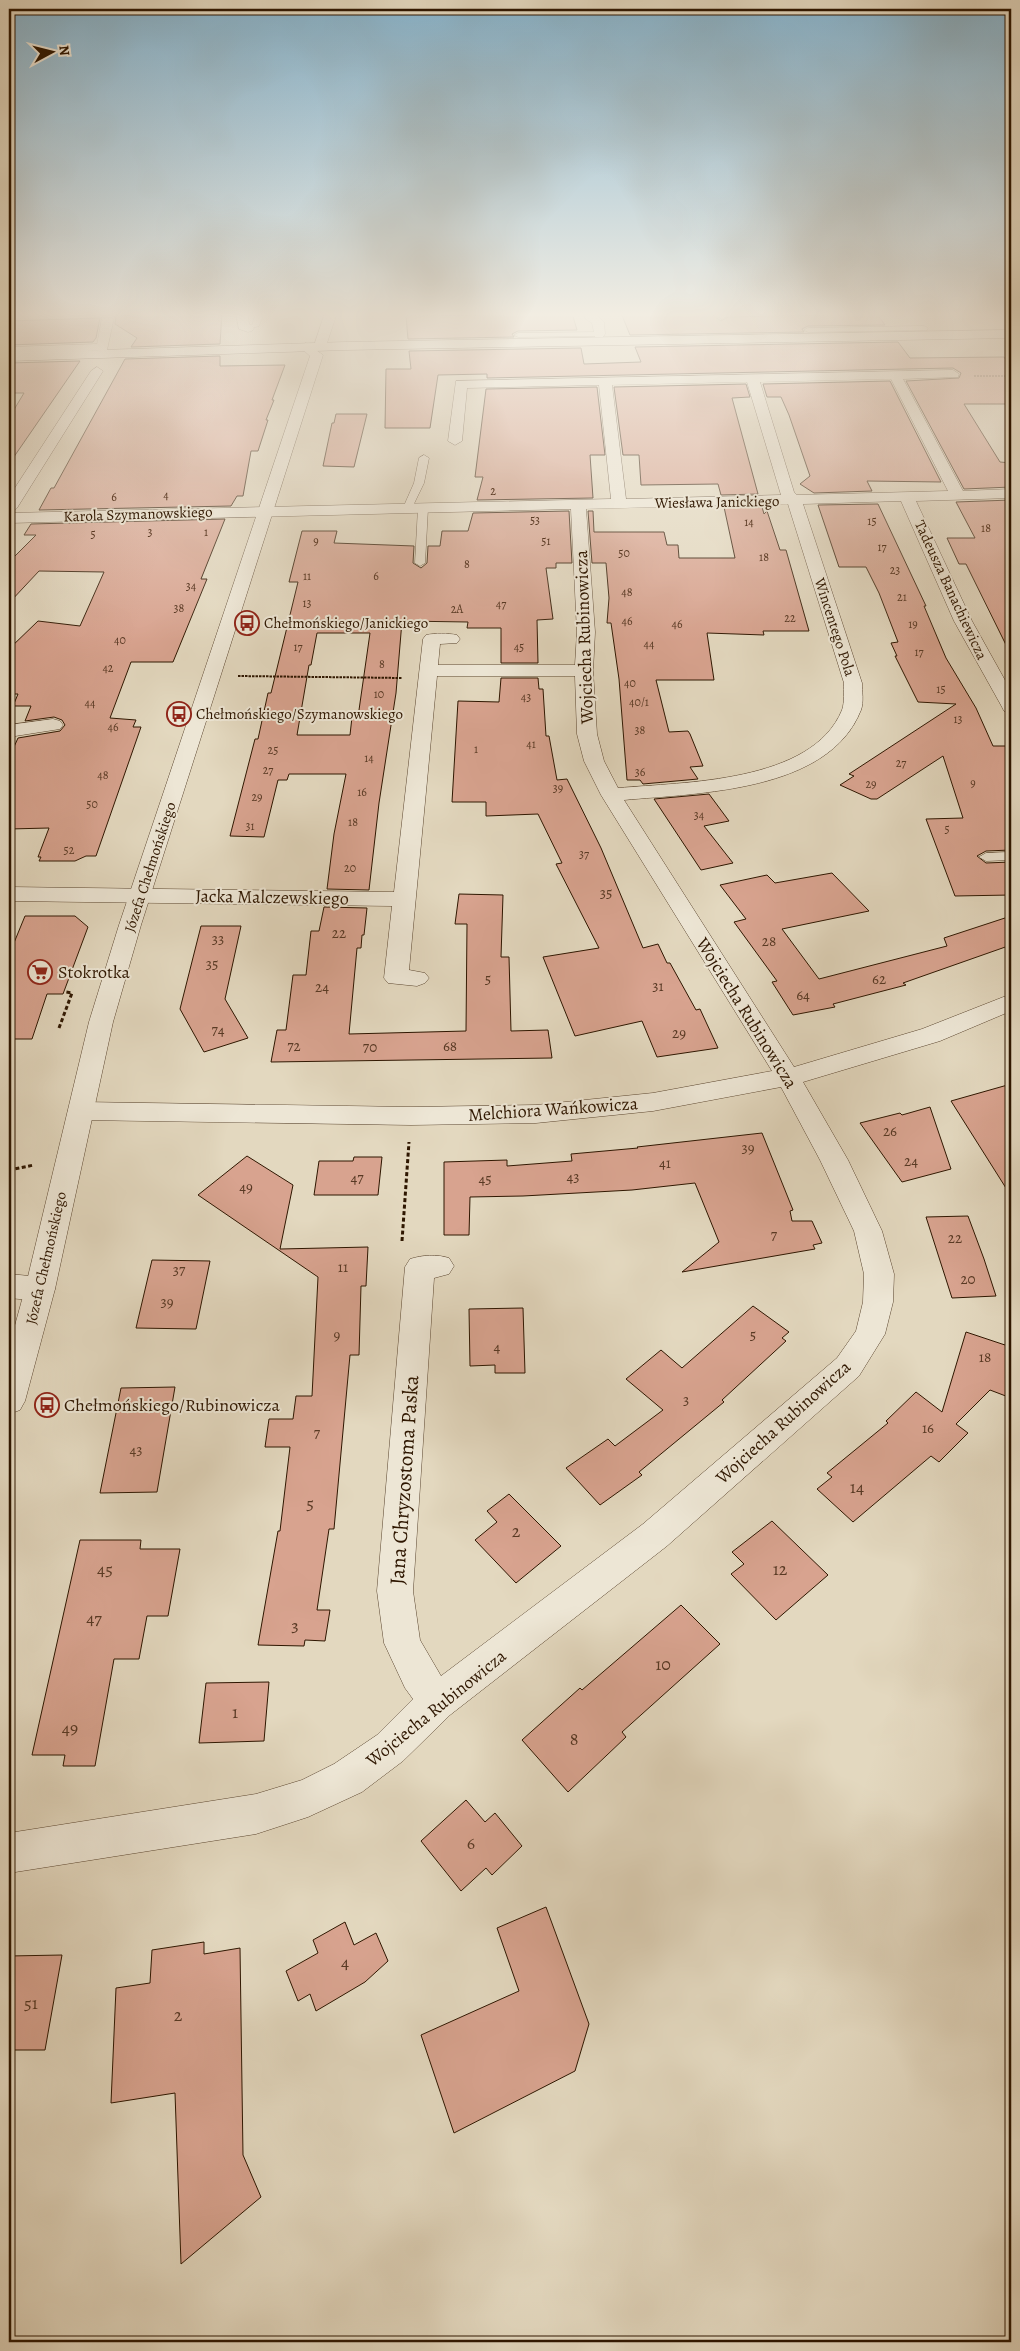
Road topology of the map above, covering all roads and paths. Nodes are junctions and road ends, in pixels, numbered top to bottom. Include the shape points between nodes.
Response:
1 (64, 423) edge
2 (292, 423) edge
3 (457, 423) edge
4 (610, 423) edge
5 (766, 423) edge
6 (920, 423) edge
7 (455, 441) dead end
8 (424, 458) dead end
9 (1011, 494) edge
10 (958, 495) junction
11 (907, 497) junction
12 (794, 500) junction
13 (619, 504) junction
14 (578, 505) junction
15 (9, 508) edge
16 (415, 508) junction
17 (266, 510) junction
18 (9, 518) edge
19 (420, 563) dead end
20 (451, 639) dead end
21 (429, 670) junction
22 (584, 670) junction
23 (236, 676) dead end
24 (408, 678) dead end
25 (1011, 707) edge
26 (53, 725) dead end
27 (9, 731) edge
28 (611, 794) junction
29 (1011, 856) edge
30 (986, 857) dead end
31 (9, 894) edge
32 (140, 895) junction
33 (403, 899) junction
34 (417, 978) dead end
35 (66, 992) dead end
36 (1010, 1003) edge
37 (59, 1028) dead end
38 (788, 1077) junction
39 (80, 1111) junction
40 (410, 1136) dead end
41 (34, 1165) dead end
42 (9, 1170) edge
43 (402, 1240) dead end
44 (439, 1266) dead end
45 (9, 1286) edge
46 (40, 1289) junction
47 (9, 1401) edge
48 (437, 1702) junction
49 (9, 1853) edge

1 - 15 street
2 - 17 street, Józefa Chełmońskiego
3 - 7 street
4 - 13 street
5 - 12 street, Wincentego Pola via 787,493
6 - 10 street
8 - 16 lane
9 - 10 street, Wiesława Janickiego
10 - 11 street, Wiesława Janickiego
11 - 12 street, Wiesława Janickiego
11 - 25 street, Tadeusza Banachiewicza via 963,621
12 - 13 street, Wiesława Janickiego
12 - 28 street, Wincentego Pola via 853,683 852,709 841,732 827,746 793,765 750,779
13 - 14 street, Wiesława Janickiego
14 - 16 street, Wiesława Janickiego
14 - 22 street, Wojciecha Rubinowicza via 586,632
16 - 17 street, Wiesława Janickiego
16 - 19 lane
17 - 18 street, Karola Szymanowskiego
17 - 32 street, Józefa Chełmońskiego
20 - 21 street via 432,639
21 - 22 street
21 - 33 street
22 - 28 street, Wojciecha Rubinowicza via 587,734 594,760
23 - 24 path
26 - 27 street
28 - 38 street, Wojciecha Rubinowicza
29 - 30 lane
31 - 32 street, Jacka Malczewskiego
32 - 33 street, Jacka Malczewskiego
32 - 39 street, Józefa Chełmońskiego via 101,1022
33 - 34 street via 396,978
35 - 37 path via 72,992
36 - 38 street, Melchiora Wańkowicza via 931,1035
38 - 39 street, Melchiora Wańkowicza via 653,1102 536,1114 411,1116
38 - 48 street, Wojciecha Rubinowicza via 834,1160 868,1231 879,1274 878,1302 870,1334 848,1367 655,1535
39 - 46 street, Józefa Chełmońskiego
40 - 43 path
41 - 42 path
44 - 48 street, Jana Chryzostoma Paska via 420,1267 396,1591 402,1643 418,1675
45 - 46 street
46 - 47 street, Józefa Chełmońskiego
48 - 49 street, Wojciecha Rubinowicza via 390,1748 348,1778 308,1798 256,1814

